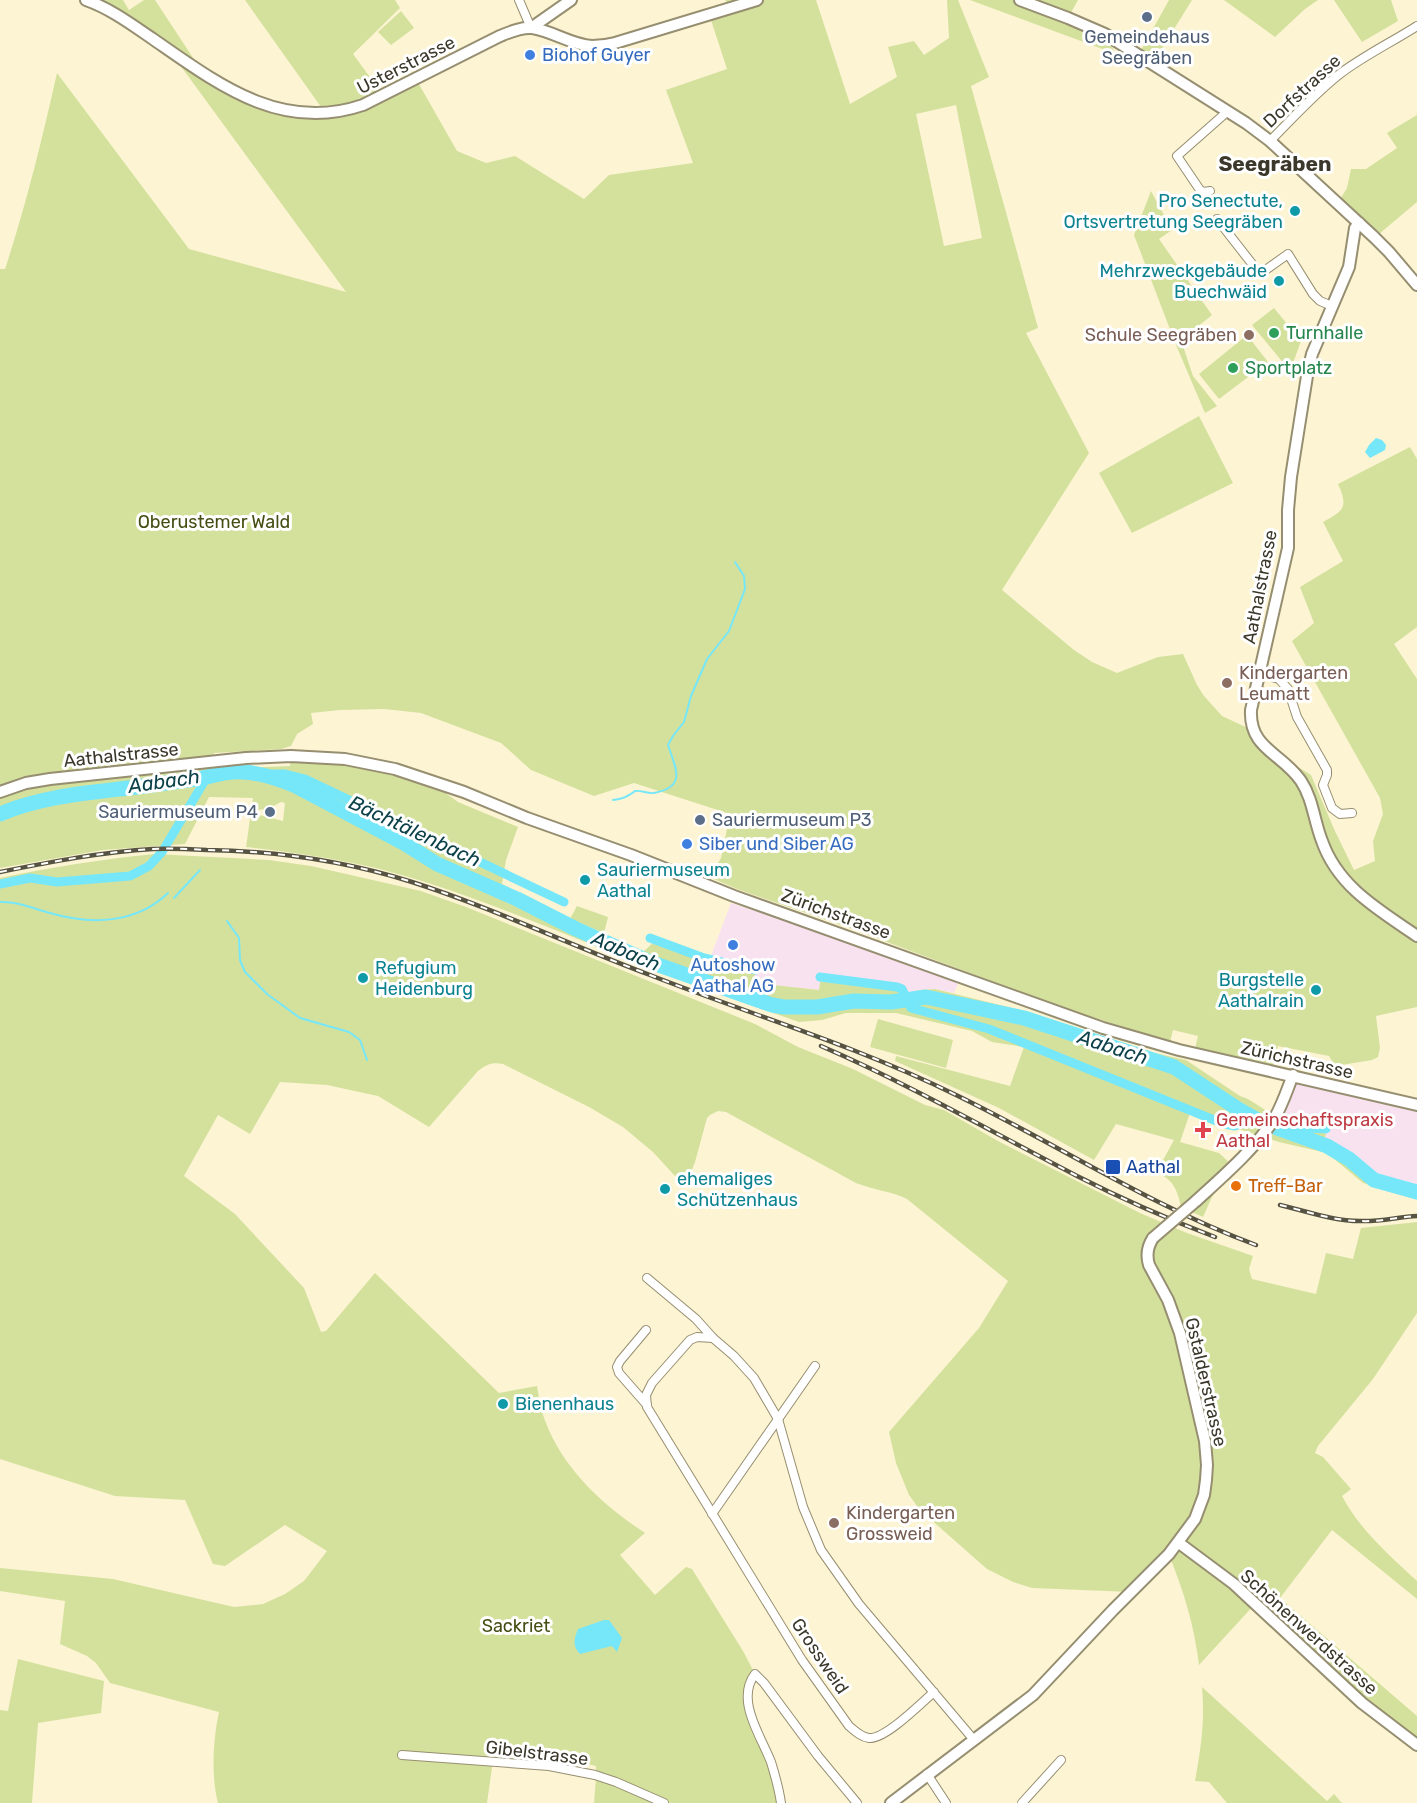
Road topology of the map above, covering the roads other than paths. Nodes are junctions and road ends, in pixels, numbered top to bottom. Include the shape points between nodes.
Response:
1 (86, 0) edge
2 (519, 0) edge
3 (571, 0) edge
4 (757, 0) edge
5 (1020, 0) edge
6 (1417, 26) edge
7 (531, 28) junction
8 (1228, 111) junction
9 (1270, 141) junction
10 (1209, 190) dead end
11 (1217, 219) dead end
12 (1359, 223) junction
13 (1417, 285) edge
14 (1332, 306) junction
15 (1260, 673) junction
16 (246, 758) joint
17 (0, 792) edge
18 (1352, 813) dead end
19 (1417, 936) edge
20 (1293, 1075) junction
21 (1417, 1105) edge
22 (647, 1278) dead end
23 (646, 1330) dead end
24 (713, 1338) junction
25 (815, 1366) dead end
26 (647, 1407) junction
27 (778, 1419) junction
28 (712, 1514) junction
29 (1179, 1543) junction
30 (934, 1692) junction
31 (974, 1740) junction
32 (1417, 1745) edge
33 (402, 1755) dead end
34 (1061, 1760) dead end
35 (927, 1774) junction
36 (664, 1803) edge
37 (781, 1803) edge
38 (857, 1803) edge
39 (891, 1803) edge
40 (946, 1803) edge
41 (1022, 1803) edge

1 - 7 street, Usterstrasse via 109,10 238,93 271,107 307,114 363,105 500,36
2 - 7 street
3 - 7 street
4 - 7 street via 603,46 580,44
5 - 8 street via 1105,34
6 - 9 street, Dorfstrasse via 1336,77
8 - 9 street
8 - 10 street via 1177,156 1200,190
9 - 12 street
11 - 14 street via 1260,274 1288,254 1313,294
12 - 13 street
12 - 14 street, Aathalstrasse via 1349,267
14 - 15 street, Aathalstrasse via 1307,376 1291,477 1288,548
15 - 18 street via 1279,679 1288,689 1297,717 1327,770 1323,785 1332,808 1340,814
15 - 19 street, Aathalstrasse via 1250,720 1256,739 1300,779 1325,850 1347,883 1366,902
16 - 17 street, Aathalstrasse via 50,779
16 - 20 street, Zürichstrasse via 320,756 405,772 1053,1011 1174,1049
20 - 21 street, Zürichstrasse
20 - 29 street, Gstalderstrasse, bridge via 1269,1126 1196,1202 1153,1238 1147,1251 1149,1265 1180,1333 1208,1465 1204,1495
22 - 24 street
23 - 26 street, Grossweid via 617,1367
24 - 26 street via 697,1338 684,1345 648,1390
24 - 27 street via 745,1367
25 - 27 street
26 - 28 street, Grossweid
27 - 28 street
27 - 30 street via 803,1508 821,1550 859,1604
28 - 30 street, Grossweid via 802,1660 849,1726 868,1738 878,1737
29 - 31 street, Gstalderstrasse via 1039,1690
29 - 32 street, Schönenwerdstrasse via 1234,1584 1362,1703
30 - 31 street
31 - 35 street, Gstalderstrasse
33 - 36 street, Gibelstrasse via 560,1768 616,1782
34 - 41 street
35 - 39 street, Gstalderstrasse
35 - 40 street
37 - 38 street via 771,1763 749,1706 749,1686 755,1674

